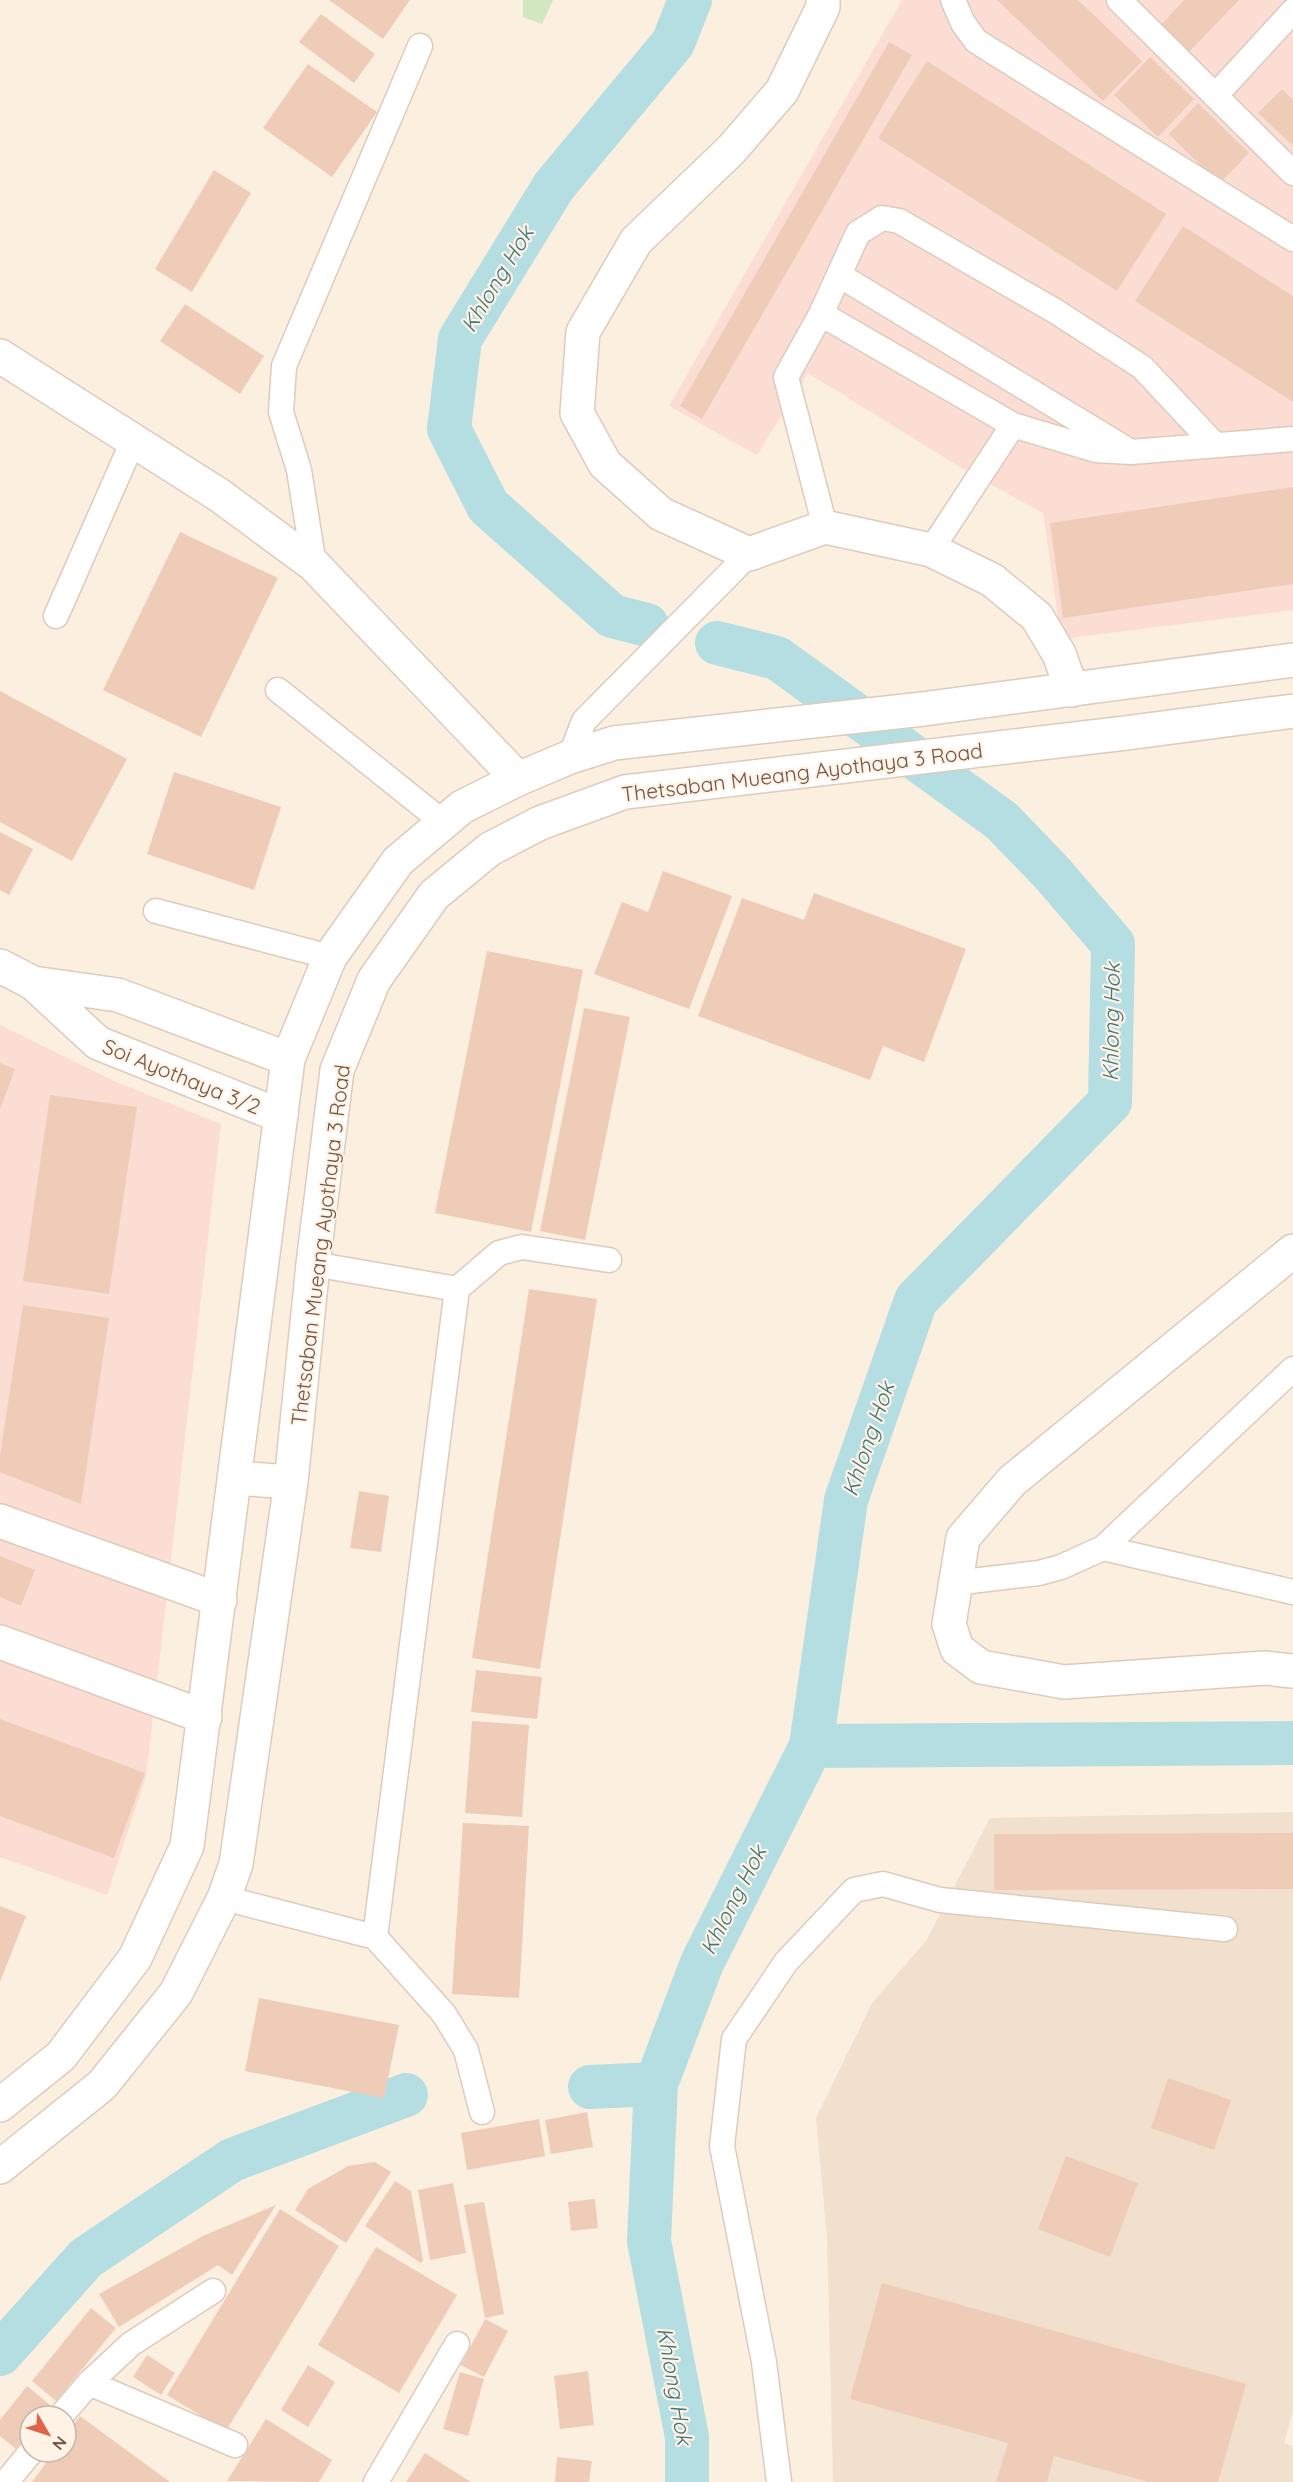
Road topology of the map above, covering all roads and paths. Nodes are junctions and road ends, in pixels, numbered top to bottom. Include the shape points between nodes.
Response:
1 (823, 0) edge
2 (952, 0) edge
3 (1119, 0) edge
4 (1293, 11) edge
5 (420, 46) dead end
6 (1215, 96) junction
7 (1293, 173) edge
8 (1293, 239) edge
9 (839, 275) junction
10 (821, 314) junction
11 (0, 356) edge
12 (1013, 425) junction
13 (1293, 439) edge
14 (133, 441) junction
15 (1215, 445) junction
16 (1131, 452) junction
17 (825, 527) junction
18 (931, 550) junction
19 (749, 554) junction
20 (314, 565) junction
21 (56, 616) dead end
22 (1293, 660) edge
23 (278, 690) dead end
24 (1057, 692) junction
25 (1293, 711) edge
26 (570, 757) junction
27 (518, 779) junction
28 (444, 823) junction
29 (156, 911) dead end
30 (330, 957) junction
31 (0, 966) edge
32 (33, 983) junction
33 (288, 1059) junction
34 (281, 1116) junction
35 (1293, 1251) edge
36 (609, 1260) dead end
37 (313, 1263) junction
38 (457, 1289) junction
39 (1293, 1369) edge
40 (235, 1478) junction
41 (291, 1482) junction
42 (0, 1521) edge
43 (1103, 1548) junction
44 (954, 1583) junction
45 (1293, 1592) edge
46 (220, 1600) junction
47 (0, 1642) edge
48 (1293, 1671) edge
49 (205, 1717) junction
50 (224, 1898) junction
51 (1225, 1929) dead end
52 (375, 1937) junction
53 (0, 2105) edge
54 (482, 2112) dead end
55 (0, 2168) edge
56 (213, 2291) dead end
57 (457, 2344) dead end
58 (89, 2384) junction
59 (72, 2404) edge
60 (235, 2445) dead end
61 (21, 2464) edge
62 (6, 2482) edge
63 (376, 2482) edge
64 (779, 2482) edge

1 - 19 street via 782,91 731,150 636,241 583,332 577,413 605,464 662,514
2 - 8 lane via 976,41
3 - 6 lane
4 - 6 lane
5 - 20 lane via 284,366 281,412 299,471
6 - 7 lane
9 - 10 lane
9 - 15 lane via 858,233 882,218 899,221 1143,367
9 - 16 lane
10 - 12 lane
10 - 17 lane via 786,377
11 - 14 street
12 - 16 lane via 1096,450
12 - 18 lane
13 - 15 lane
14 - 20 street via 219,495
14 - 21 lane
15 - 16 lane
17 - 18 street
17 - 19 street
18 - 24 street via 992,580 1037,617 1059,654
19 - 26 lane via 584,721
20 - 27 street
22 - 24 street
23 - 28 lane
24 - 26 street via 614,743
25 - 37 street, Thetsaban Mueang Ayothaya 3 Road via 625,792 540,823 490,849 434,895 375,980 337,1070
26 - 27 street
27 - 28 street via 462,807
28 - 30 street via 398,861
29 - 30 lane
30 - 33 street
31 - 32 street, Soi Ayothaya 3/2
32 - 33 street, Soi Ayothaya 3/2 via 118,995
32 - 34 street, Soi Ayothaya 3/2 via 98,1043
33 - 34 street
34 - 40 street
35 - 44 street via 1012,1481 963,1538
36 - 38 lane via 522,1247 499,1253
37 - 38 lane
37 - 41 street, Thetsaban Mueang Ayothaya 3 Road
38 - 52 lane
39 - 43 lane
40 - 41 street
40 - 46 street
41 - 50 street, Thetsaban Mueang Ayothaya 3 Road via 236,1864
42 - 46 street
43 - 44 lane via 1040,1573
43 - 45 lane
44 - 48 street via 949,1624 957,1649 981,1667 1064,1682 1265,1668
46 - 49 street
47 - 49 street
49 - 53 street via 187,1846 135,1958 61,2056
50 - 52 lane
50 - 55 street, Thetsaban Mueang Ayothaya 3 Road via 176,1993 102,2085
51 - 64 lane via 940,1900 884,1884 854,1890 786,1962 734,2039 722,2146 764,2362
52 - 54 lane via 444,2014 465,2050
56 - 58 lane via 130,2344
57 - 63 lane
58 - 59 lane
58 - 60 lane
61 - 62 lane

